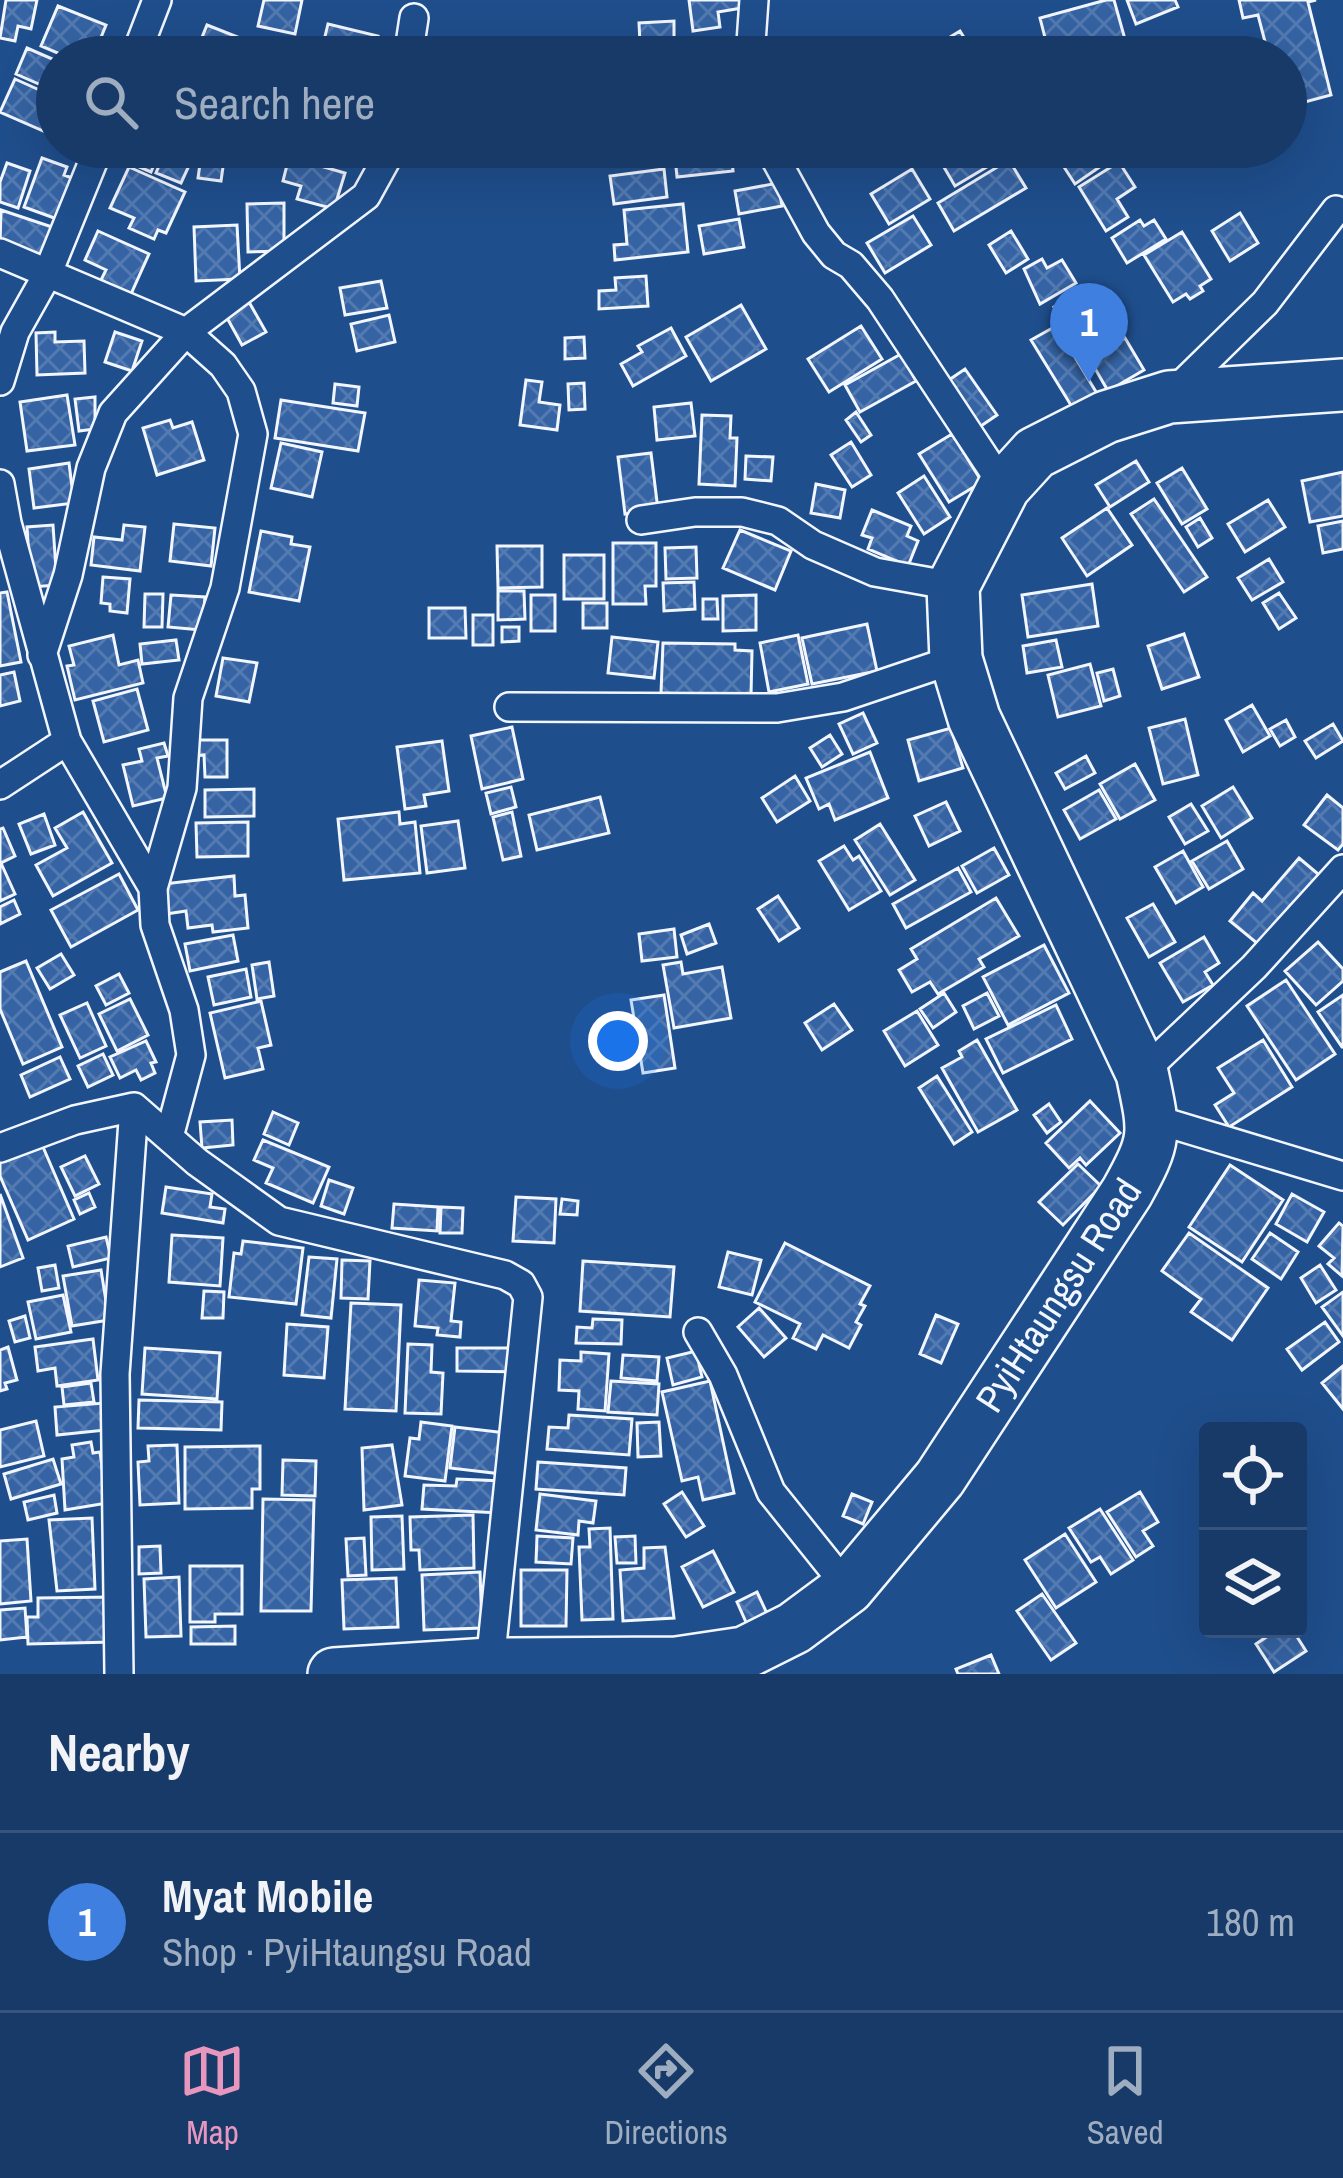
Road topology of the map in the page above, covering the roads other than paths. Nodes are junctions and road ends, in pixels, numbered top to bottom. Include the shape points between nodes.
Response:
1 (158, 0) edge
2 (754, 0) edge
3 (414, 18) dead end
4 (143, 36) edge
5 (411, 36) edge
6 (751, 36) edge
7 (90, 168) edge
8 (381, 168) edge
9 (780, 168) edge
10 (1336, 210) dead end
11 (0, 253) edge
12 (47, 274) junction
13 (186, 332) junction
14 (0, 382) edge
15 (1343, 385) edge
16 (1168, 397) junction
17 (0, 484) edge
18 (1004, 487) junction
19 (641, 520) dead end
20 (952, 586) junction
21 (42, 655) junction
22 (956, 659) junction
23 (509, 707) dead end
24 (67, 741) junction
25 (0, 785) edge
26 (1343, 868) edge
27 (153, 888) junction
28 (1147, 1095) junction
29 (134, 1107) junction
30 (169, 1137) junction
31 (0, 1148) edge
32 (1343, 1176) edge
33 (698, 1332) dead end
34 (848, 1588) junction
35 (490, 1664) junction
36 (678, 1668) edge
37 (119, 1674) edge
38 (334, 1674) edge

1 - 4 street
2 - 6 street
3 - 5 street
7 - 12 street
8 - 13 street via 366,196
9 - 18 street via 816,233 880,298
10 - 16 street via 1264,303
11 - 12 street
12 - 13 street
12 - 14 street via 15,332
13 - 21 street via 113,412
13 - 27 street via 224,365 253,434 225,588 188,698 182,788
15 - 16 highway
16 - 18 highway via 1106,417 1035,454
17 - 21 street
18 - 20 highway
19 - 20 street via 742,512 778,521 875,572
20 - 22 highway
21 - 24 street
22 - 23 street via 843,697 777,708
22 - 28 highway via 974,718
24 - 25 street
24 - 27 street
26 - 28 street
27 - 30 street via 155,925 191,1055
28 - 32 street
28 - 34 highway, PyiHtaungsu Road via 1151,1148 1127,1192 940,1478
29 - 30 street
29 - 31 street
29 - 37 street via 115,1374
30 - 35 street via 280,1221 505,1275 529,1297
33 - 34 street via 771,1492
34 - 36 highway, PyiHtaungsu Road via 744,1653
35 - 36 highway, PyiHtaungsu Road
35 - 38 highway, PyiHtaungsu Road

